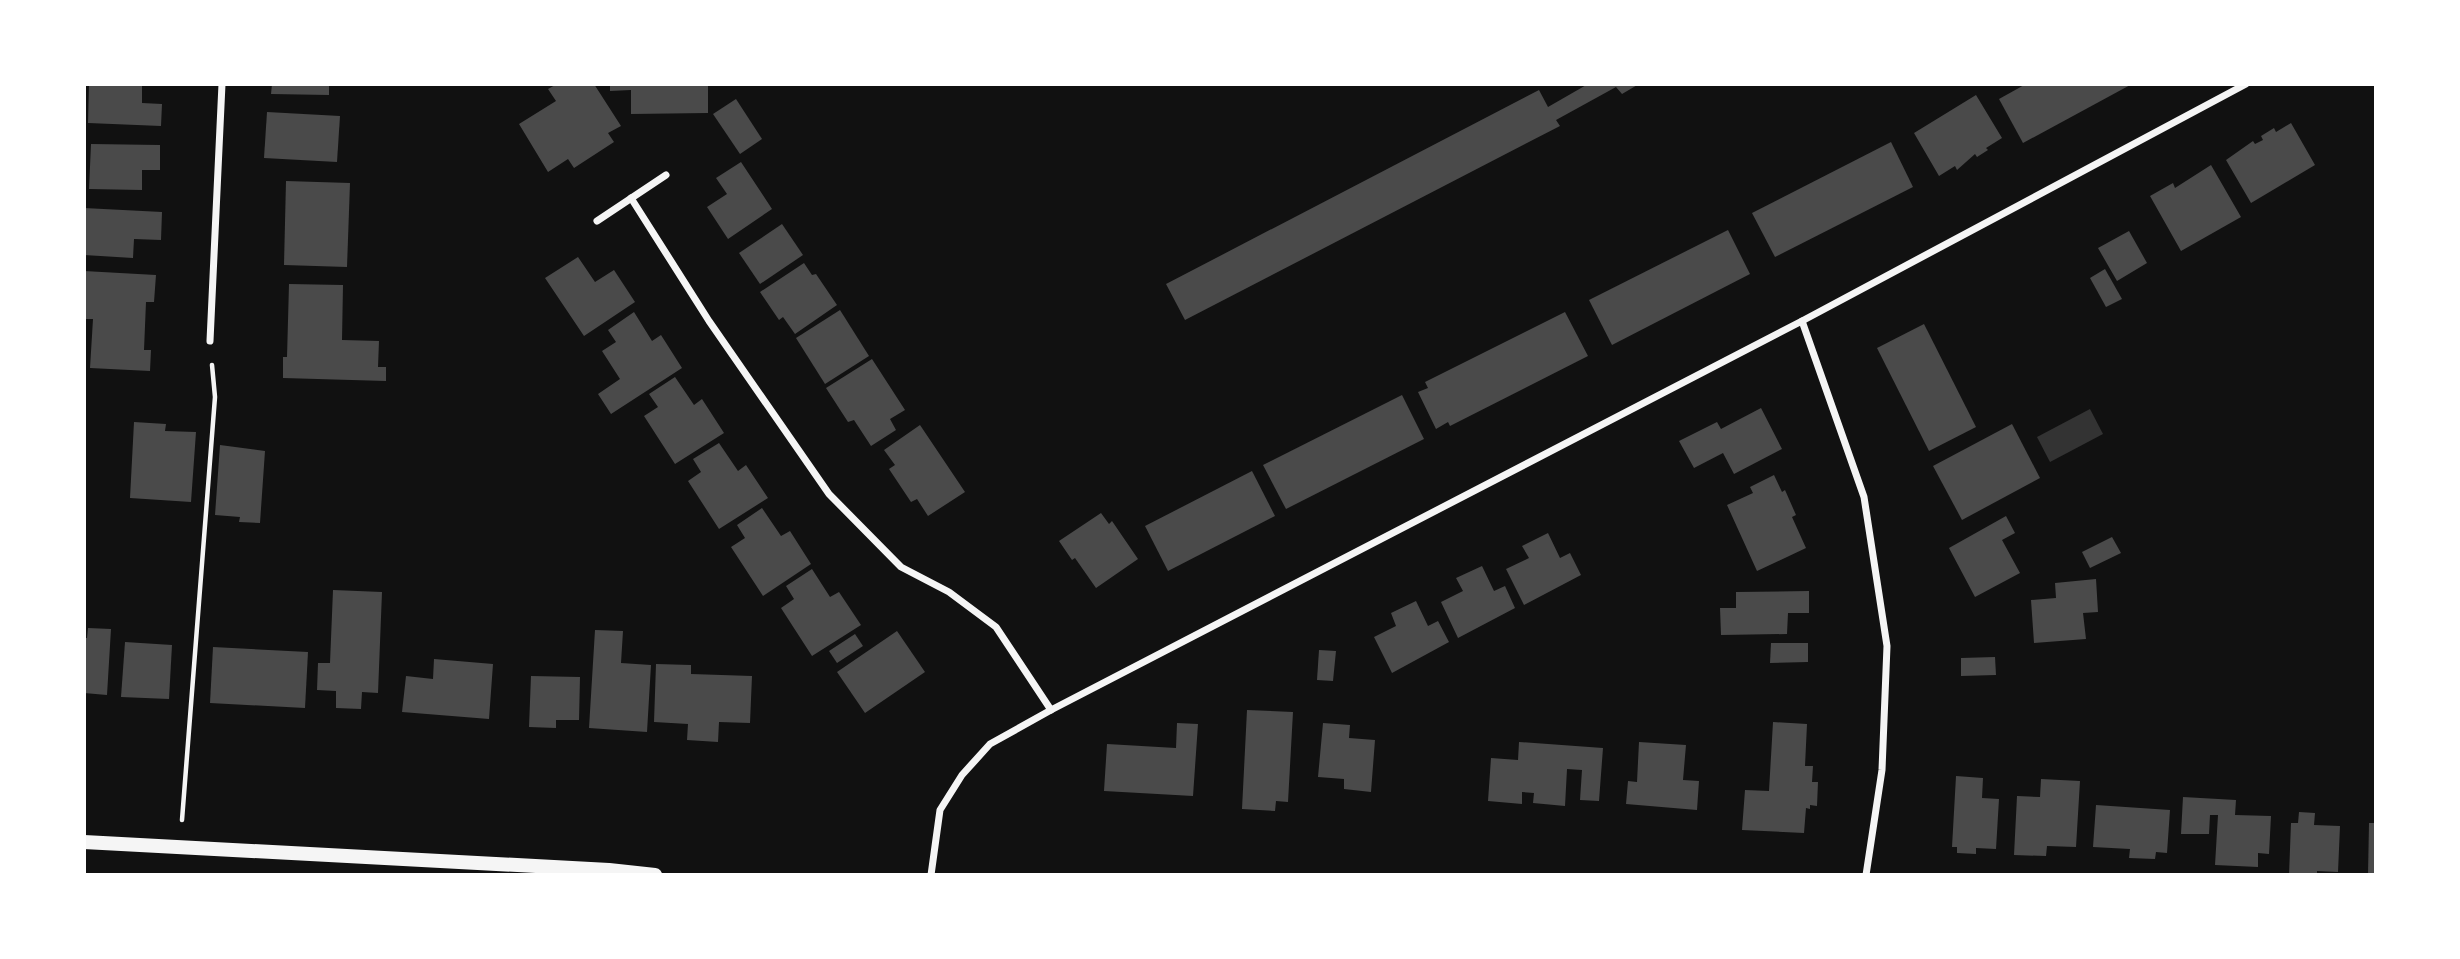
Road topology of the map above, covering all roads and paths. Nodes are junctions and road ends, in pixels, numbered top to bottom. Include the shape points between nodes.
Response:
1 (222, 84) edge
2 (2246, 84) edge
3 (666, 175) dead end
4 (631, 198) junction
5 (597, 221) dead end
6 (1802, 321) junction
7 (210, 341) joint
8 (1051, 710) junction
9 (84, 842) edge
10 (180, 849) junction
11 (609, 873) edge
12 (655, 875) edge
13 (931, 875) edge
14 (1866, 875) edge

1 - 7 street
2 - 6 street
3 - 4 street
4 - 5 street
4 - 8 street via 709,321 829,494 901,567 949,592 996,627
6 - 8 street
6 - 14 street via 1864,497 1887,646 1882,770
7 - 10 path via 215,397
8 - 13 street via 990,744 962,775 940,810
9 - 10 main road
10 - 11 main road
11 - 12 main road

